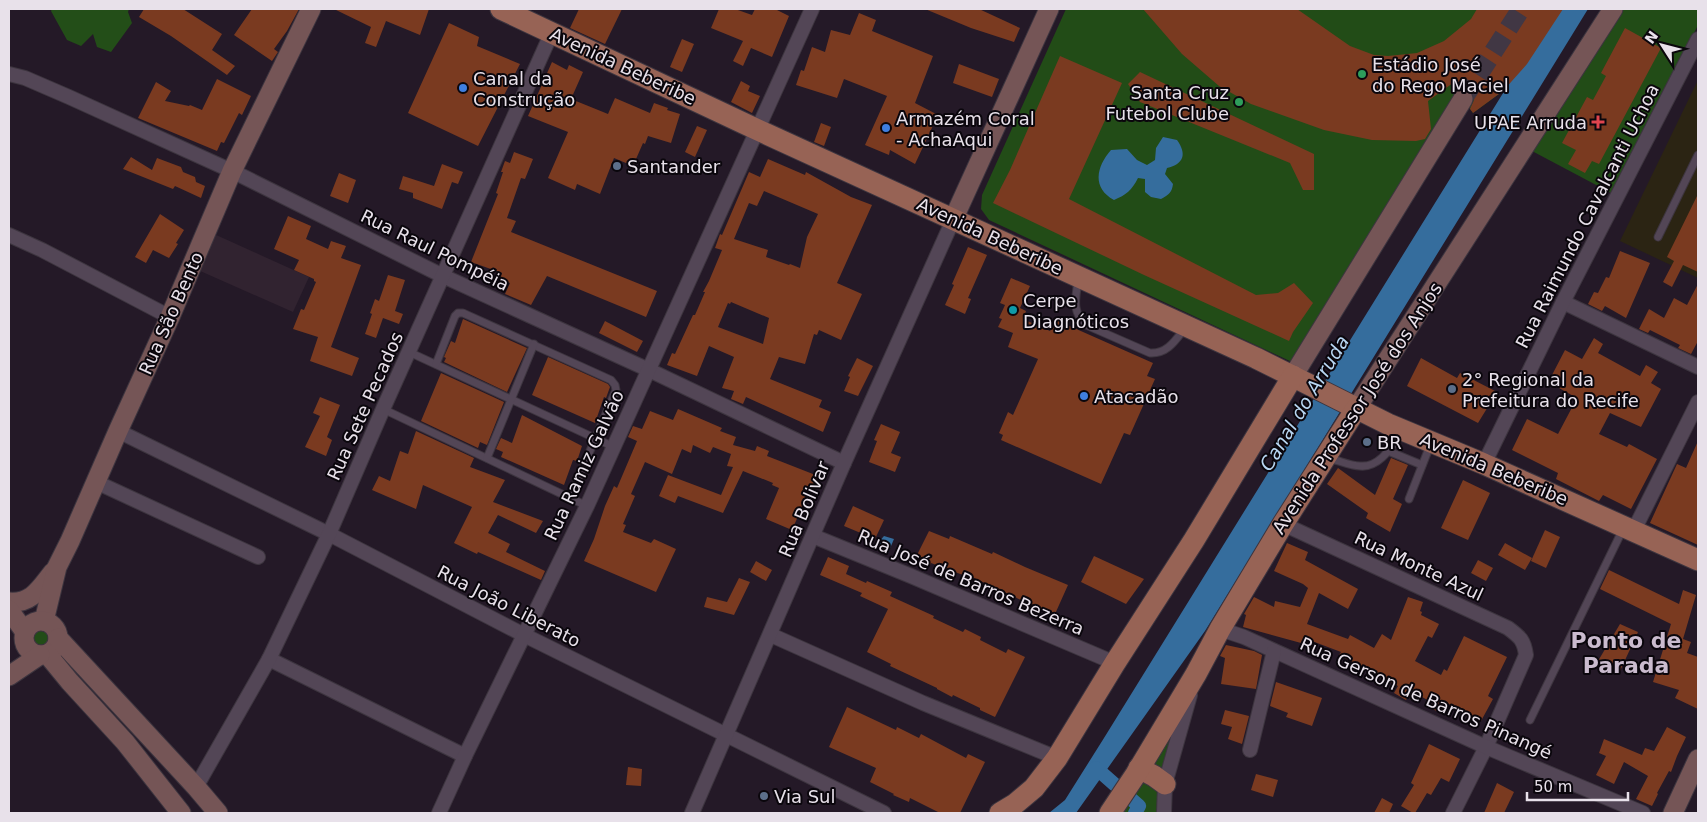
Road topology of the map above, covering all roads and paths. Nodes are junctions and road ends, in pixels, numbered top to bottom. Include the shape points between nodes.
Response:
1 (311, 9) edge
2 (501, 9) edge
3 (812, 9) edge
4 (1049, 9) edge
5 (1613, 9) edge
6 (552, 32) junction
7 (1698, 39) edge
8 (9, 74) edge
9 (1464, 99) tunnel mouth
10 (758, 130) junction
11 (1698, 155) edge
12 (232, 171) junction
13 (953, 220) junction
14 (9, 235) edge
15 (1658, 237) dead end
16 (443, 276) junction
17 (1079, 277) junction
18 (1563, 302) junction
19 (170, 317) junction
20 (1186, 326) junction
21 (534, 344) junction
22 (409, 352) junction
23 (436, 364) junction
24 (1698, 367) edge
25 (648, 370) junction
26 (1301, 380) junction
27 (511, 399) junction
28 (1698, 402) edge
29 (1351, 406) junction
30 (383, 409) junction
31 (118, 431) junction
32 (1403, 431) junction
33 (596, 438) junction
34 (1432, 442) junction
35 (614, 446) junction
36 (1388, 451) junction
37 (1326, 457) junction
38 (487, 458) junction
39 (844, 463) junction
40 (1484, 464) junction
41 (1422, 465) junction
42 (96, 482) junction
43 (570, 498) junction
44 (1409, 499) dead end
45 (587, 506) junction
46 (1283, 524) junction
47 (1629, 528) junction
48 (329, 534) junction
49 (813, 536) junction
50 (258, 557) dead end
51 (1698, 560) edge
52 (57, 567) junction
53 (9, 602) edge
54 (9, 610) edge
55 (44, 621) junction
56 (1220, 629) junction
57 (771, 635) junction
58 (524, 636) junction
59 (58, 638) junction
60 (34, 646) junction
61 (1274, 651) junction
62 (269, 659) junction
63 (1115, 663) junction
64 (9, 666) edge
65 (1196, 674) junction
66 (9, 676) edge
67 (1530, 720) dead end
68 (725, 736) junction
69 (1486, 747) junction
70 (1250, 750) dead end
71 (465, 756) junction
72 (1057, 758) junction
73 (1698, 759) edge
74 (1137, 771) junction
75 (1165, 784) junction
76 (196, 787) junction
77 (181, 813) edge
78 (218, 813) edge
79 (439, 813) edge
80 (692, 813) edge
81 (884, 813) edge
82 (1000, 813) edge
83 (1110, 813) edge
84 (1164, 813) edge
85 (1453, 813) edge
86 (1643, 813) edge
87 (1673, 813) edge

1 - 12 main road, Rua São Bento
2 - 6 main road, Avenida Beberibe
3 - 10 street, Rua Ramiz Galvão
4 - 13 main road
5 - 29 main road, Avenida Professor José dos Anjos
6 - 10 main road, Avenida Beberibe
6 - 16 street, Rua Sete Pecados
7 - 18 street, Rua Raimundo Cavalcanti Uchoa
8 - 12 street, Rua Raul Pompéia via 69,97
9 - 26 main road
10 - 13 main road, Avenida Beberibe
10 - 25 street, Rua Ramiz Galvão
11 - 15 lane
12 - 16 street, Rua Raul Pompéia
12 - 19 main road, Rua São Bento
13 - 17 main road, Avenida Beberibe
13 - 39 street, Rua Bolivar
14 - 19 street
16 - 22 street, Rua Sete Pecados
16 - 25 street, Rua Raul Pompéia
17 - 20 main road, Avenida Beberibe
17 - 20 lane via 1076,311 1086,325 1150,353 1164,351
18 - 24 street
18 - 40 street, Rua Raimundo Cavalcanti Uchoa
19 - 31 main road, Rua São Bento
20 - 26 main road, Avenida Beberibe
21 - 23 lane via 463,312 458,313
21 - 27 lane
21 - 33 lane via 615,384 616,390
22 - 23 lane
22 - 30 street, Rua Sete Pecados
23 - 27 lane
25 - 35 street, Rua Ramiz Galvão
25 - 39 street, Rua Raul Pompéia
26 - 29 main road, Avenida Beberibe
26 - 63 main road
27 - 33 lane
27 - 38 lane
28 - 47 street
29 - 32 main road, Avenida Beberibe
29 - 37 main road, Avenida Professor José dos Anjos
30 - 38 lane
30 - 48 street, Rua Sete Pecados
31 - 42 main road, Rua São Bento
31 - 48 street, Rua João Liberato
32 - 34 main road, Avenida Beberibe
32 - 36 lane
33 - 35 lane
33 - 43 lane
34 - 40 main road, Avenida Beberibe
34 - 41 lane
35 - 45 street, Rua Ramiz Galvão
36 - 37 lane via 1372,464 1360,466
36 - 41 lane
37 - 46 main road, Avenida Professor José dos Anjos
38 - 43 lane
39 - 49 street, Rua Bolivar
40 - 47 main road, Avenida Beberibe
41 - 44 lane
42 - 50 street
42 - 52 main road, Rua São Bento
43 - 45 lane
45 - 58 street, Rua Ramiz Galvão
46 - 56 main road, Avenida Professor José dos Anjos
46 - 69 street, Rua Monte Azul via 1517,635 1525,644 1526,655
47 - 51 main road, Avenida Beberibe
47 - 67 lane
48 - 58 street, Rua João Liberato
48 - 62 street, Rua Sete Pecados
49 - 57 street, Rua Bolivar
49 - 63 street, Rua José de Barros Bezerra
52 - 53 main road via 24,602
52 - 55 main road, Rua São Bento
54 - 60 main road
55 - 59 main road via 56,630
55 - 60 main road via 30,626
56 - 61 street, Rua Gerson de Barros Pinangé
56 - 65 main road, Avenida Professor José dos Anjos
57 - 68 street, Rua Bolivar
57 - 72 street
58 - 68 street, Rua João Liberato
58 - 71 street, Rua Ramiz Galvão
59 - 60 main road via 55,647
59 - 76 main road
60 - 64 main road
60 - 66 main road
60 - 77 main road via 125,742
61 - 69 street, Rua Gerson de Barros Pinangé
61 - 70 street
62 - 71 street
62 - 76 street, Rua Sete Pecados
63 - 72 main road
65 - 74 main road, Avenida Professor José dos Anjos
65 - 75 street
68 - 80 street, Rua Bolivar
68 - 81 street, Rua João Liberato
69 - 85 street
69 - 86 street, Rua Gerson de Barros Pinangé
71 - 79 street, Rua Ramiz Galvão
72 - 82 main road via 1034,788
73 - 87 main road
74 - 75 main road via 1154,776
74 - 83 main road, Avenida Professor José dos Anjos
75 - 84 street
76 - 78 main road

